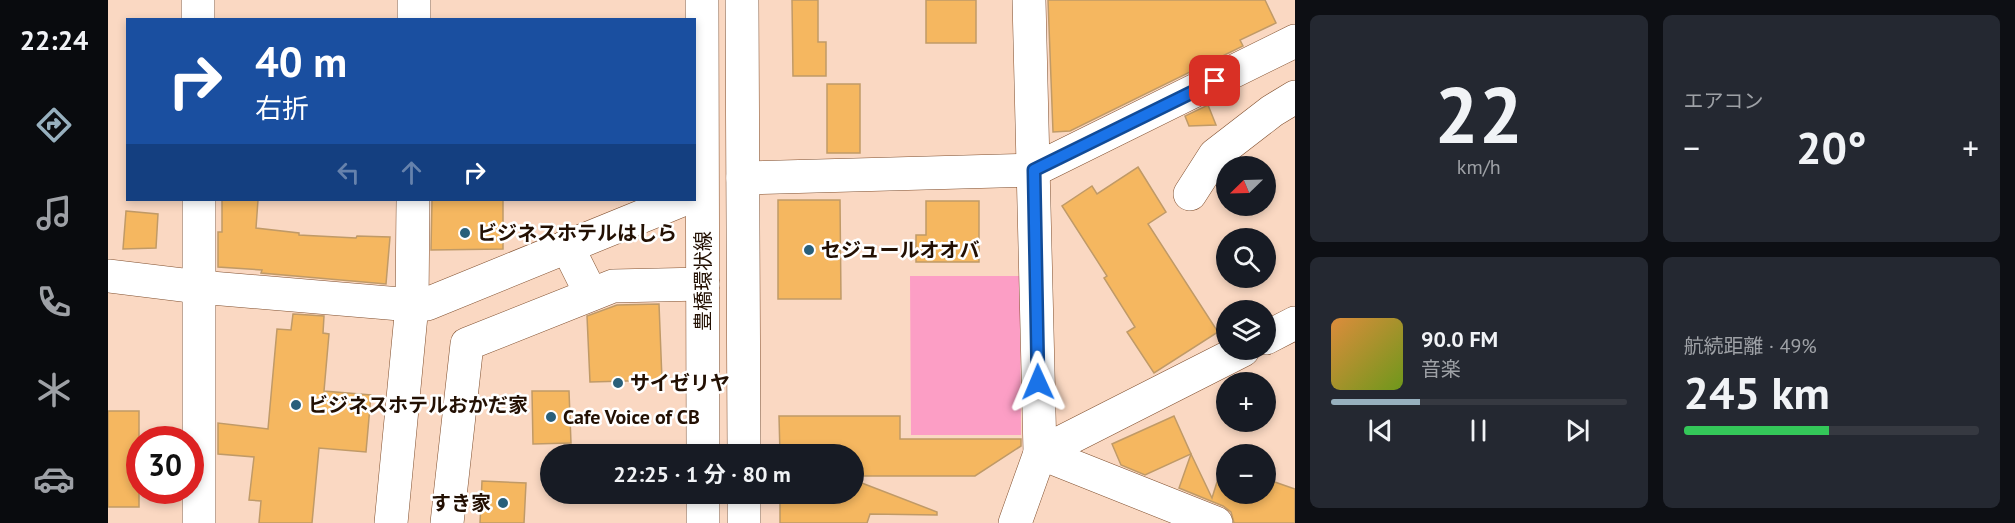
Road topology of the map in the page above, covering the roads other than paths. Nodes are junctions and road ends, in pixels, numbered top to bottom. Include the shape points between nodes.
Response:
1 (198, 0) edge
2 (414, 0) edge
3 (702, 0) edge
4 (742, 0) edge
5 (1029, 0) edge
6 (198, 18) edge
7 (414, 18) edge
8 (1295, 41) edge
9 (1295, 98) edge
10 (696, 130) edge
11 (1034, 170) junction
12 (743, 178) junction
13 (1190, 194) dead end
14 (199, 201) edge
15 (413, 201) edge
16 (678, 201) edge
17 (694, 201) edge
18 (567, 246) junction
19 (108, 276) edge
20 (703, 284) junction
21 (199, 287) junction
22 (591, 294) junction
23 (412, 305) junction
24 (1295, 323) edge
25 (1276, 333) edge
26 (1223, 360) edge
27 (703, 444) edge
28 (744, 444) edge
29 (1040, 453) junction
30 (703, 504) edge
31 (744, 504) edge
32 (198, 523) edge
33 (391, 523) edge
34 (447, 523) edge
35 (703, 523) edge
36 (744, 523) edge
37 (1015, 523) edge
38 (1216, 523) edge

1 - 6 street
2 - 7 street
3 - 10 street, 豊橋環状線
4 - 12 street, 豊橋環状線
5 - 11 street
8 - 11 street
9 - 13 street via 1215,155
11 - 12 street
11 - 29 street
12 - 28 street, 豊橋環状線
14 - 21 street
15 - 23 street
16 - 18 street
17 - 20 street, 豊橋環状線
18 - 22 street
18 - 23 street via 427,304
19 - 21 street
20 - 22 street via 613,286
20 - 27 street, 豊橋環状線
21 - 23 street
21 - 32 street
22 - 34 street via 467,344
23 - 33 street
24 - 25 street
26 - 29 street
29 - 37 street
29 - 38 street
30 - 35 street
31 - 36 street

